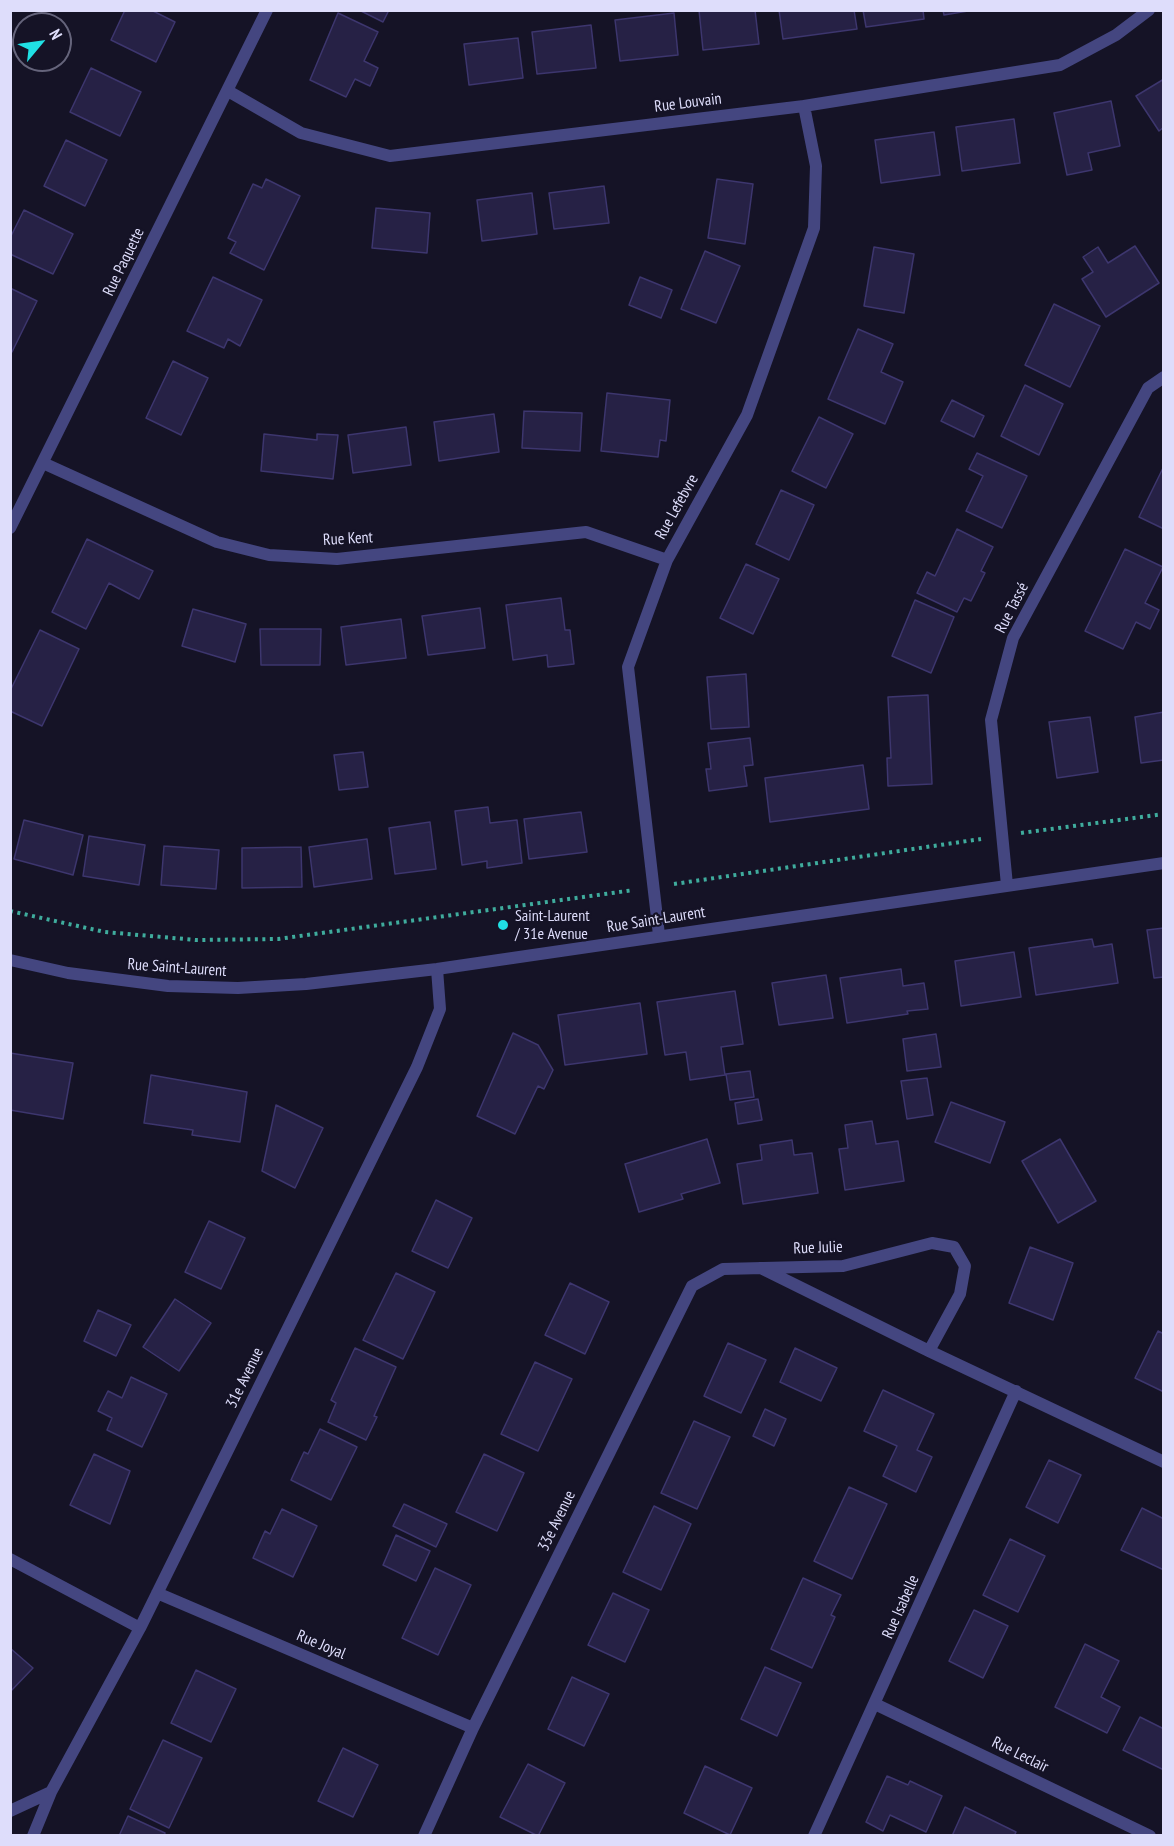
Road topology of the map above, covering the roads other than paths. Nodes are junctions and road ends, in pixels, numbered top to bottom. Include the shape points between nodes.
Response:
1 (267, 10) edge
2 (1149, 10) edge
3 (228, 91) junction
4 (804, 106) junction
5 (1164, 376) edge
6 (43, 464) junction
7 (10, 528) edge
8 (667, 560) junction
9 (1164, 863) edge
10 (1007, 885) junction
11 (659, 935) junction
12 (10, 960) edge
13 (437, 969) junction
14 (757, 1266) junction
15 (929, 1351) junction
16 (1016, 1391) junction
17 (1164, 1462) edge
18 (10, 1559) edge
19 (157, 1593) junction
20 (140, 1628) junction
21 (875, 1704) junction
22 (473, 1728) junction
23 (51, 1792) junction
24 (10, 1811) edge
25 (33, 1836) edge
26 (424, 1836) edge
27 (814, 1836) edge
28 (1150, 1836) edge

1 - 3 street, Rue Paquette
2 - 4 street, Rue Louvain via 1116,35 1060,65
3 - 4 street, Rue Louvain via 301,132 390,156
3 - 6 street, Rue Paquette
4 - 8 street, Rue Lefebvre via 816,166 814,228 747,415
5 - 10 street, Rue Tassé via 1148,388 1010,648 991,720
6 - 7 street, Rue Paquette
6 - 8 street, Rue Kent via 217,542 269,555 337,559 586,532
8 - 11 street, Rue Lefebvre via 628,667
9 - 10 street, Rue Saint-Laurent
10 - 11 street, Rue Saint-Laurent
11 - 13 street, Rue Saint-Laurent
12 - 13 street, Rue Saint-Laurent via 101,978 202,988 306,984
13 - 19 street, 31e Avenue via 440,1009 417,1067
14 - 15 street, Rue Julie
14 - 15 street, Rue Julie via 843,1266 932,1243 954,1247 965,1266 960,1294
14 - 22 street, 33e Avenue via 723,1269 692,1286
15 - 16 street, Rue Julie
16 - 17 street, Rue Julie
16 - 21 street, Rue Isabelle
18 - 20 street
19 - 20 street, 31e Avenue
19 - 22 street, Rue Joyal
20 - 23 street, 31e Avenue
21 - 27 street, Rue Isabelle
21 - 28 street, Rue Leclair
22 - 26 street, 33e Avenue
23 - 24 street
23 - 25 street, 31e Avenue

